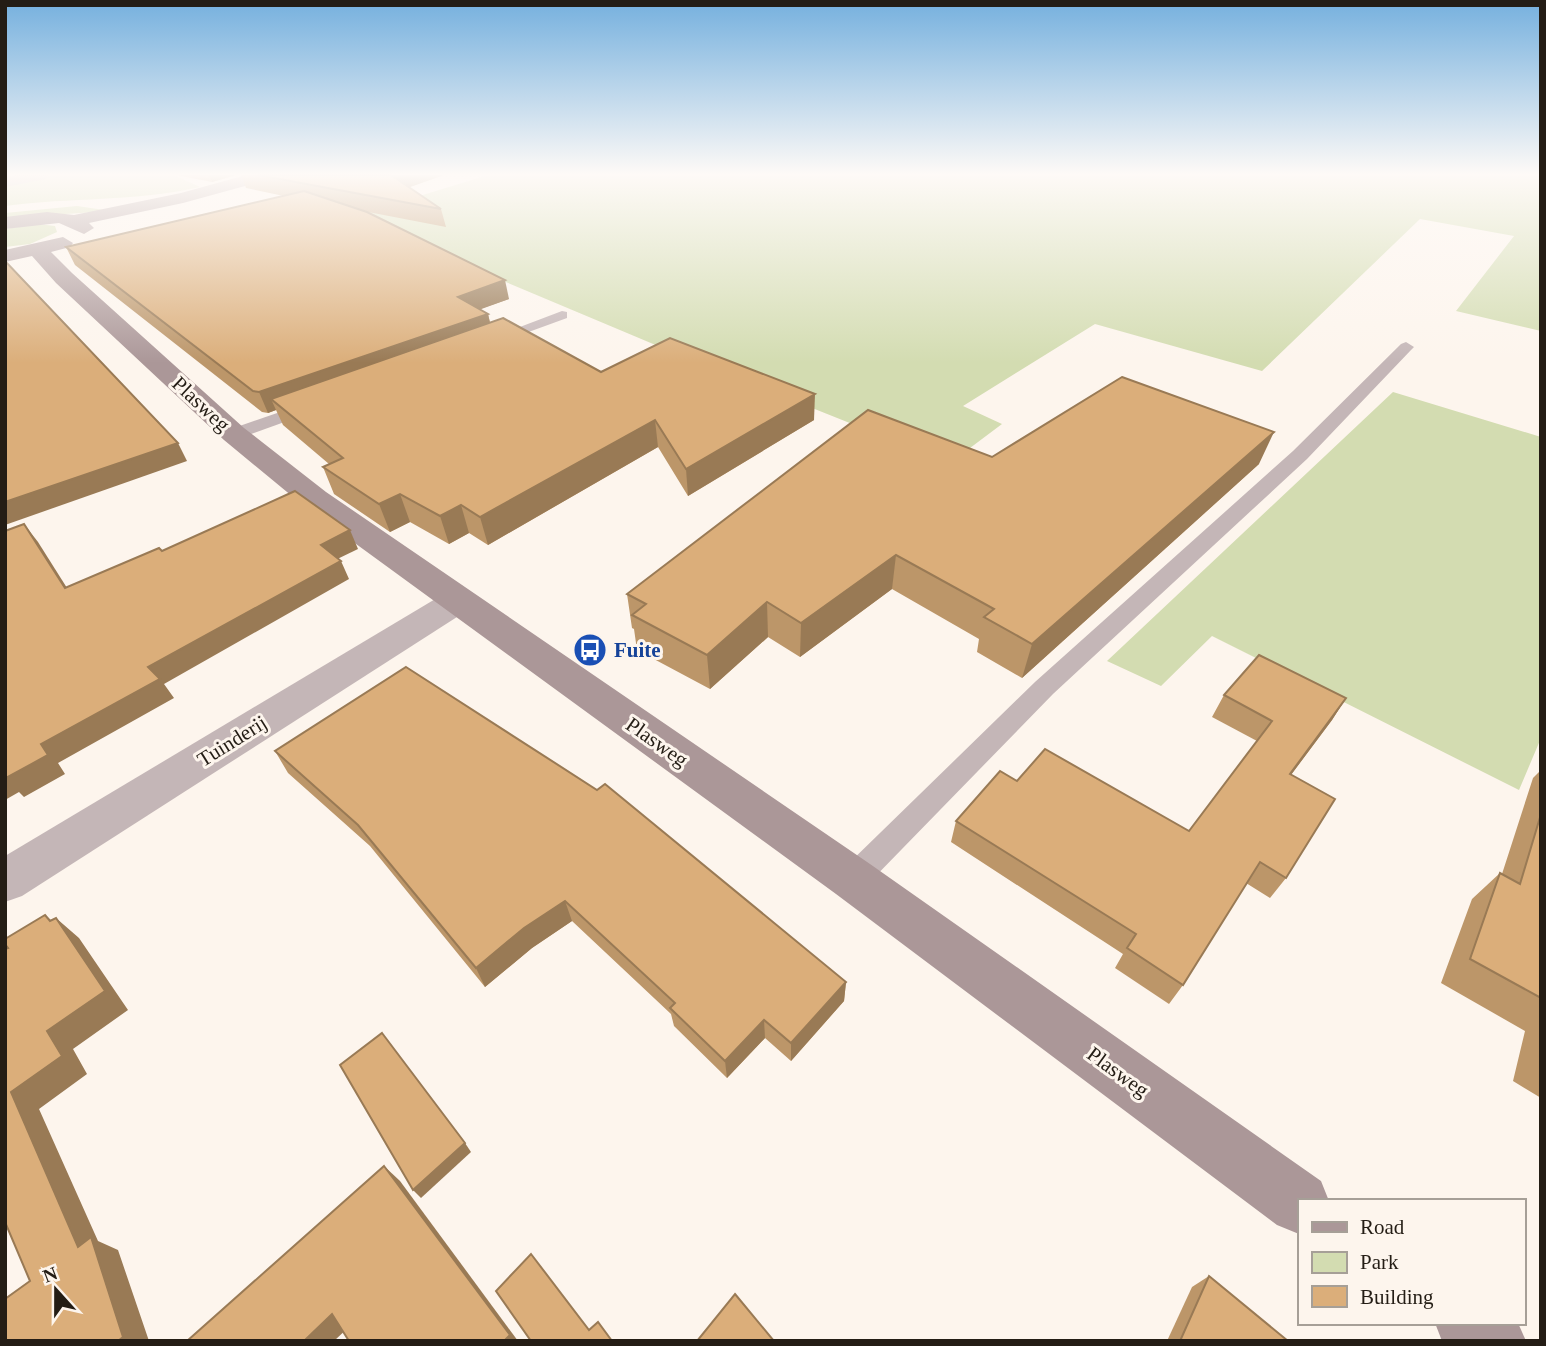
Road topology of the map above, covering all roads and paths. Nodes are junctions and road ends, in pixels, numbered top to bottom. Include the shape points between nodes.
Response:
1 (73, 238) edge
2 (39, 251) junction
3 (5, 256) edge
4 (562, 315) dead end
5 (1406, 347) dead end
6 (470, 348) edge
7 (326, 401) edge
8 (234, 434) junction
9 (458, 600) junction
10 (853, 879) junction
11 (5, 881) edge
12 (1298, 1202) edge
13 (1471, 1325) edge
14 (1492, 1341) edge

1 - 2 street
2 - 3 street
2 - 8 street, Plasweg
4 - 6 lane
5 - 10 lane via 1300,456 1044,688
7 - 8 lane
8 - 9 street, Plasweg via 315,499
9 - 10 street, Plasweg
9 - 11 street, Tuinderij
10 - 12 street, Plasweg
13 - 14 street

